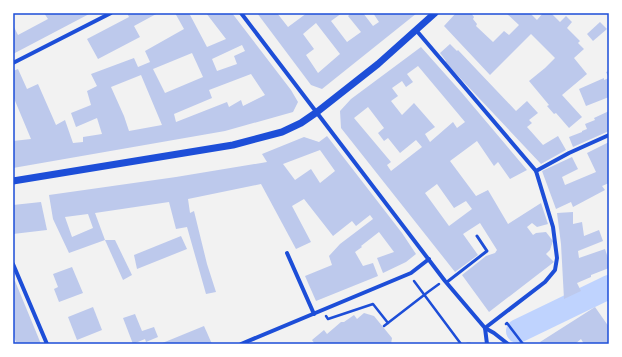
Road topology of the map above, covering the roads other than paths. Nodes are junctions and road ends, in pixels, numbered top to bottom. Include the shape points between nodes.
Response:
1 (112, 13) edge
2 (241, 13) edge
3 (435, 13) edge
4 (416, 30) junction
5 (13, 63) edge
6 (317, 112) junction
7 (609, 135) edge
8 (536, 171) junction
9 (13, 181) edge
10 (477, 236) dead end
11 (287, 253) dead end
12 (429, 259) junction
13 (13, 264) edge
14 (446, 282) junction
15 (314, 314) junction
16 (484, 328) junction
17 (47, 344) edge
18 (241, 344) edge
19 (487, 344) edge
20 (508, 344) edge

1 - 5 street
2 - 6 street
3 - 4 street
4 - 6 street
4 - 8 street
6 - 9 street via 282,132 234,145
6 - 12 street
7 - 8 street
8 - 16 street via 553,227 557,266 545,282
10 - 14 lane via 487,251
11 - 15 street
12 - 14 street
12 - 15 street via 411,273
13 - 17 street
14 - 16 street
15 - 18 street
16 - 19 street
16 - 20 street

